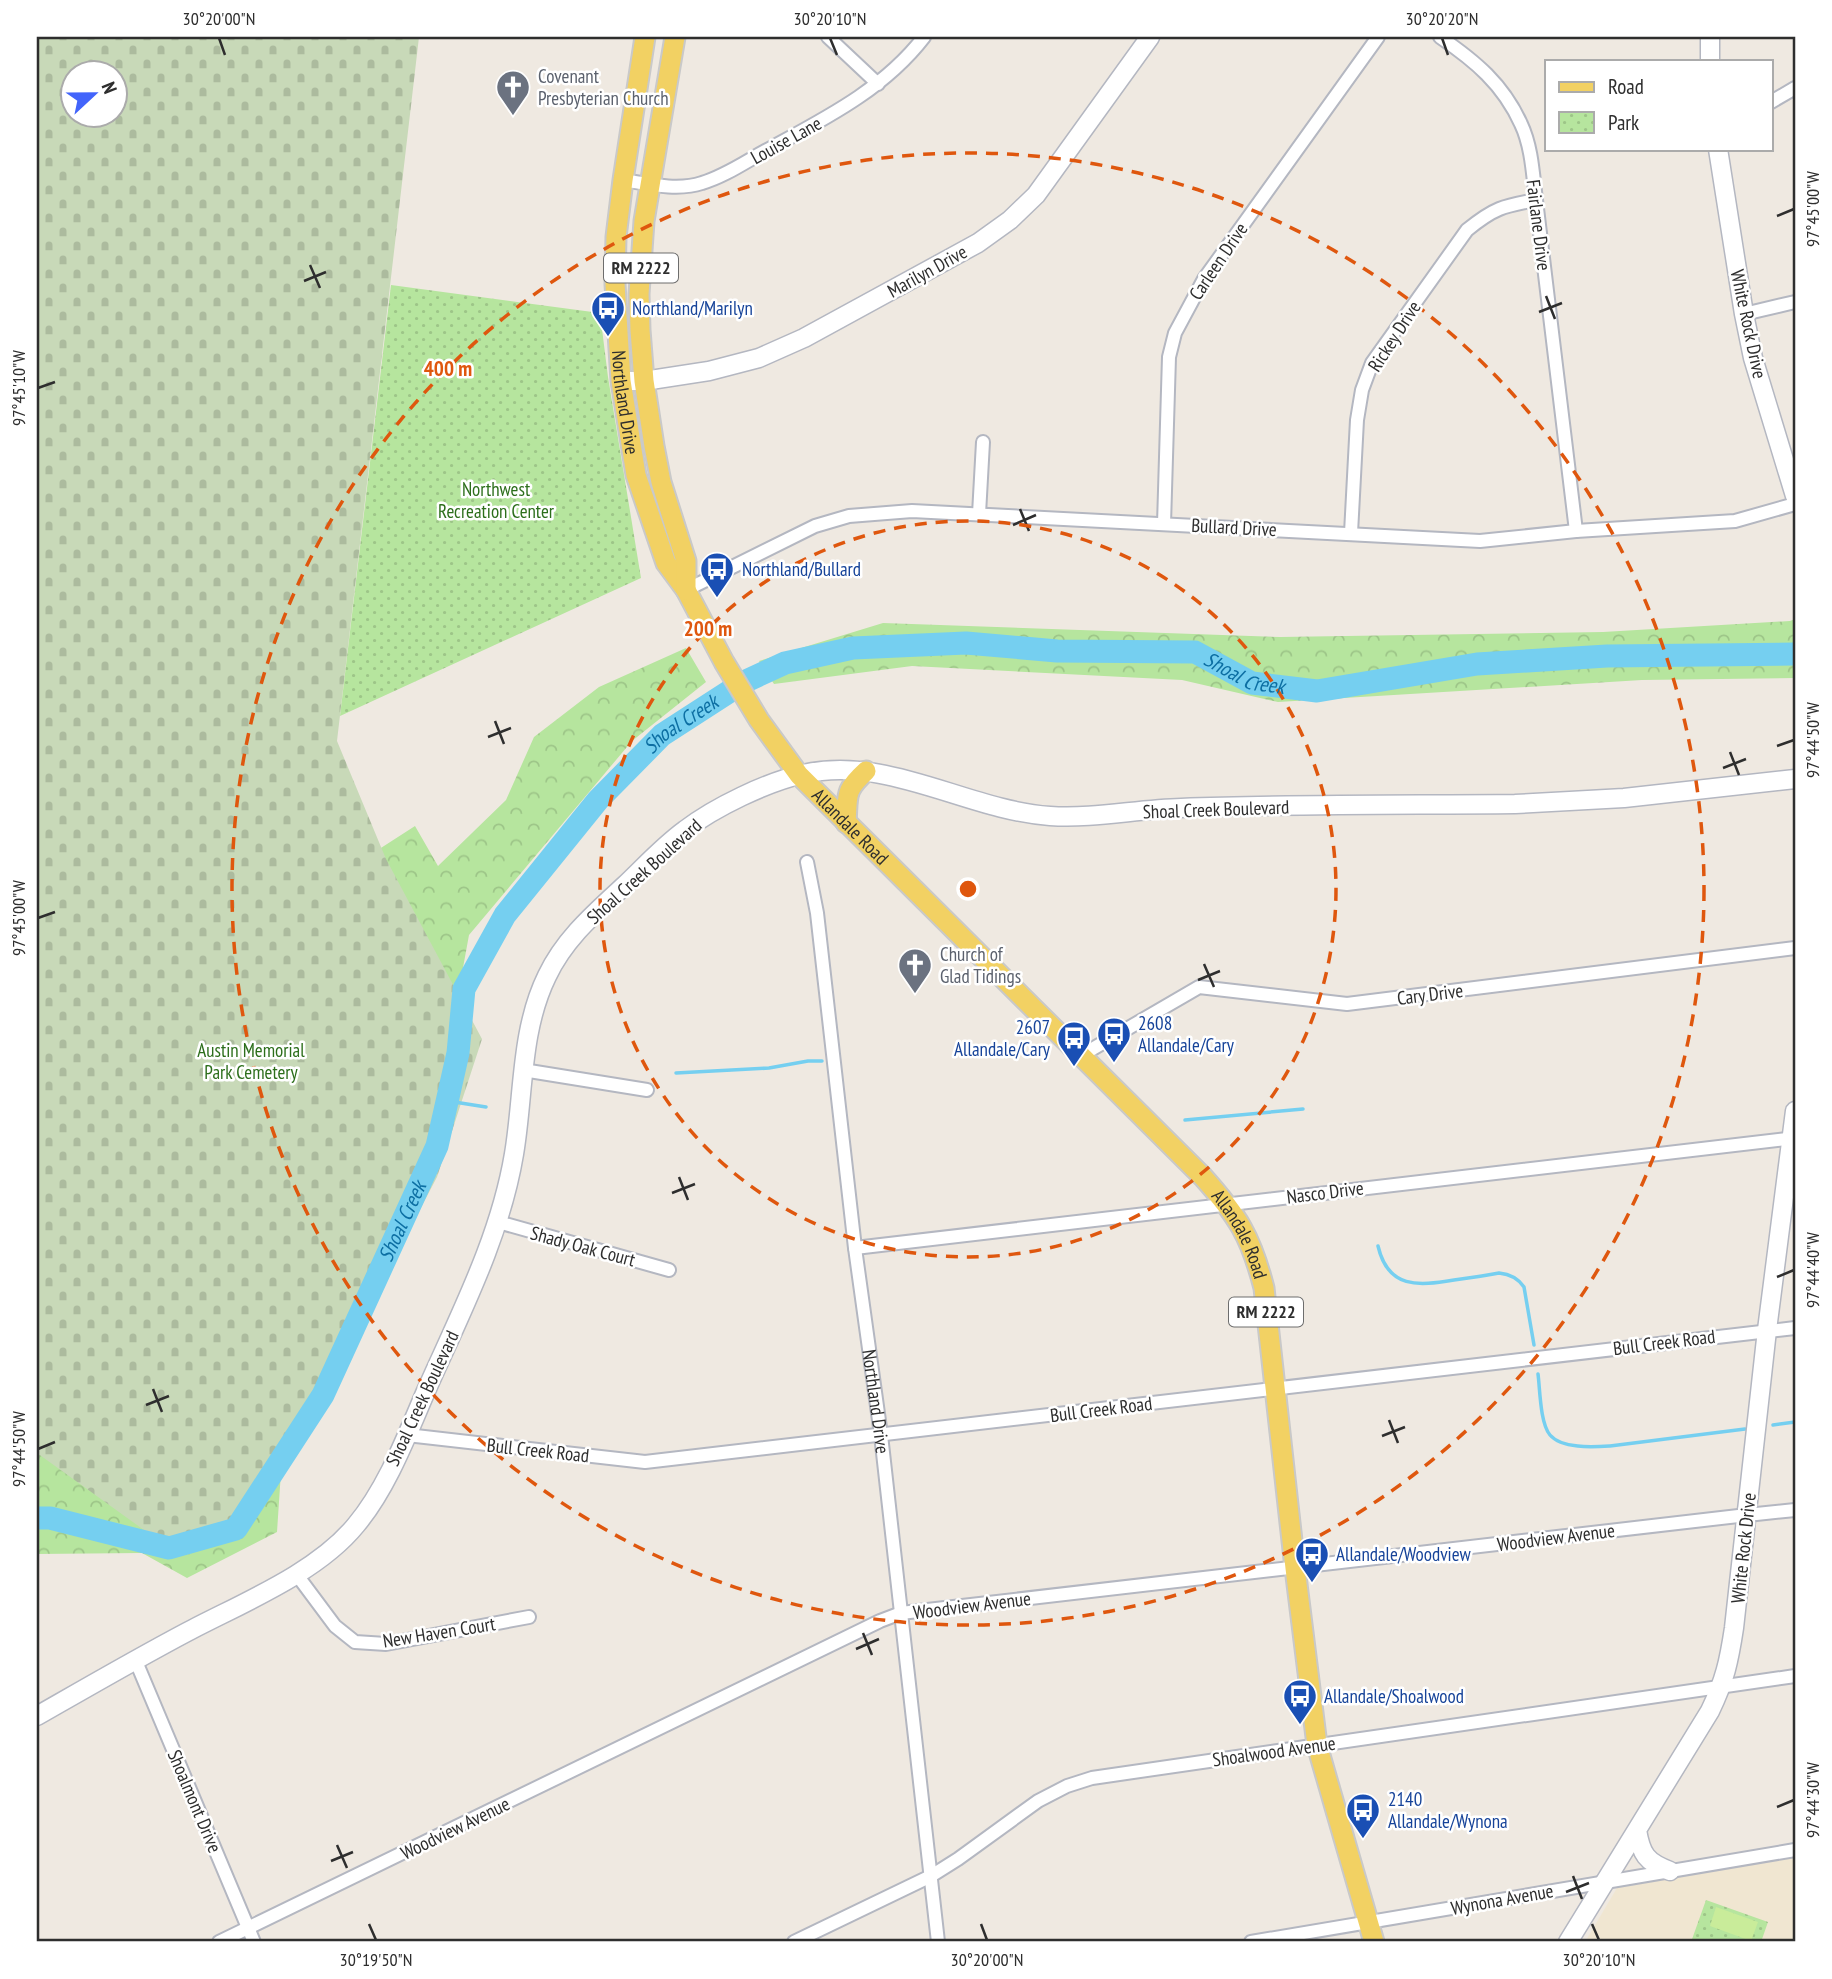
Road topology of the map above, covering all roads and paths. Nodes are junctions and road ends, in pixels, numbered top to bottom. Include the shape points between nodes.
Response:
1 (645, 37) edge
2 (675, 37) edge
3 (828, 37) edge
4 (924, 37) edge
5 (1150, 37) edge
6 (1378, 37) edge
7 (1440, 37) edge
8 (1710, 37) edge
9 (1710, 60) edge
10 (878, 84) junction
11 (1795, 88) edge
12 (1772, 101) edge
13 (1718, 150) edge
14 (623, 180) junction
15 (649, 184) junction
16 (1536, 200) junction
17 (1795, 302) edge
18 (1744, 314) junction
19 (621, 381) junction
20 (644, 381) junction
21 (983, 442) dead end
22 (1795, 496) edge
23 (1795, 504) edge
24 (979, 514) junction
25 (1164, 524) junction
26 (1576, 531) junction
27 (1351, 533) junction
28 (686, 590) junction
29 (866, 771) junction
30 (799, 775) junction
31 (1795, 779) edge
32 (846, 823) junction
33 (807, 862) dead end
34 (1795, 948) edge
35 (1082, 1055) junction
36 (523, 1070) junction
37 (647, 1090) dead end
38 (1795, 1111) edge
39 (1794, 1139) edge
40 (1226, 1203) junction
41 (498, 1222) junction
42 (855, 1248) junction
43 (669, 1270) dead end
44 (1795, 1328) edge
45 (1767, 1330) junction
46 (1274, 1388) junction
47 (407, 1435) junction
48 (881, 1435) junction
49 (1795, 1510) edge
50 (1747, 1515) junction
51 (1295, 1568) junction
52 (297, 1574) junction
53 (901, 1613) junction
54 (529, 1617) dead end
55 (135, 1659) junction
56 (1795, 1676) edge
57 (1722, 1686) junction
58 (37, 1716) edge
59 (1317, 1745) junction
60 (1637, 1830) junction
61 (1795, 1850) edge
62 (1670, 1871) junction
63 (930, 1876) junction
64 (1606, 1881) junction
65 (1368, 1922) junction
66 (248, 1929) junction
67 (219, 1942) edge
68 (254, 1942) edge
69 (794, 1942) edge
70 (938, 1942) edge
71 (1251, 1942) edge
72 (1374, 1942) edge
73 (1568, 1942) edge

1 - 14 main road, Northland Drive / RM 2222
2 - 15 main road, Northland Drive / RM 2222
3 - 10 street
4 - 10 street, Louise Lane
5 - 20 street, Marilyn Drive via 1036,195 978,243 759,358 709,372
6 - 25 street, Carleen Drive via 1204,279 1175,333 1169,357
7 - 16 street, Fairlane Drive via 1488,73 1522,126
8 - 9 street
10 - 15 street, Louise Lane via 725,173 701,183
11 - 12 street
13 - 18 street, White Rock Drive
14 - 15 street, Louise Lane
14 - 19 main road, Northland Drive / RM 2222 via 615,284
15 - 20 main road, Northland Drive / RM 2222 via 639,294
16 - 26 street, Fairlane Drive
16 - 27 street, Rickey Drive via 1503,206 1467,230 1372,363 1357,420
17 - 18 street
18 - 22 street, White Rock Drive
19 - 20 street, Marilyn Drive
19 - 28 main road, Northland Drive / RM 2222 via 636,475 666,563
20 - 28 main road, Northland Drive / RM 2222 via 661,482 686,561
21 - 24 street
23 - 26 street, Bullard Drive via 1735,521
24 - 25 street, Bullard Drive
24 - 28 street, Bullard Drive via 912,510 849,516 815,526
25 - 27 street, Bullard Drive
26 - 27 street, Bullard Drive via 1480,541
28 - 30 main road, Northland Drive / RM 2222 via 759,720
29 - 30 street, Shoal Creek Boulevard
29 - 31 street, Shoal Creek Boulevard via 1018,813 1080,817 1178,808 1571,802
29 - 32 main road via 851,785
30 - 32 main road, Allandale Road / RM 2222
30 - 36 street, Shoal Creek Boulevard via 726,805 684,830 588,918 547,975 531,1020
32 - 35 main road, Allandale Road / RM 2222
33 - 42 street, Northland Drive via 817,913
34 - 35 street, Cary Drive via 1347,1004 1199,987
35 - 40 main road, Allandale Road / RM 2222
36 - 37 street
36 - 41 street, Shoal Creek Boulevard via 513,1156
38 - 39 street, White Rock Drive
39 - 40 street, Nasco Drive
39 - 45 street, White Rock Drive
40 - 42 street, Nasco Drive
40 - 46 main road, Allandale Road / RM 2222 via 1257,1261
41 - 43 street, Shady Oak Court
41 - 47 street, Shoal Creek Boulevard
42 - 48 street, Northland Drive
44 - 45 street, Bull Creek Road
45 - 46 street, Bull Creek Road
45 - 50 street, White Rock Drive
46 - 48 street, Bull Creek Road
46 - 51 main road, Allandale Road / RM 2222
47 - 48 street, Bull Creek Road via 645,1462
47 - 52 street, Shoal Creek Boulevard via 356,1525 325,1556
48 - 53 street, Northland Drive
49 - 50 street, Woodview Avenue
50 - 51 street, Woodview Avenue
50 - 57 street, White Rock Drive
51 - 53 street, Woodview Avenue
51 - 59 main road, Allandale Road / RM 2222
52 - 54 street, New Haven Court via 335,1626 355,1642 386,1644
52 - 55 street, Shoal Creek Boulevard
53 - 63 street, Northland Drive
53 - 66 street, Woodview Avenue
55 - 58 street, Shoal Creek Boulevard
55 - 66 street, Shoalmont Drive
56 - 57 street, Shoalwood Avenue
57 - 59 street, Shoalwood Avenue
57 - 60 street, White Rock Drive
59 - 63 street, Shoalwood Avenue via 1092,1778 1068,1786 1038,1801
59 - 65 main road, Allandale Road / RM 2222
60 - 62 street via 1648,1860
60 - 64 street, White Rock Drive
61 - 62 street, Wynona Avenue
62 - 64 street, Wynona Avenue
63 - 69 street, Shoalwood Avenue
63 - 70 street, Northland Drive
64 - 65 street, Wynona Avenue
64 - 73 street, White Rock Drive
65 - 71 street, Wynona Avenue
65 - 72 main road, Allandale Road / RM 2222
66 - 67 street, Woodview Avenue
66 - 68 street, Shoalmont Drive

